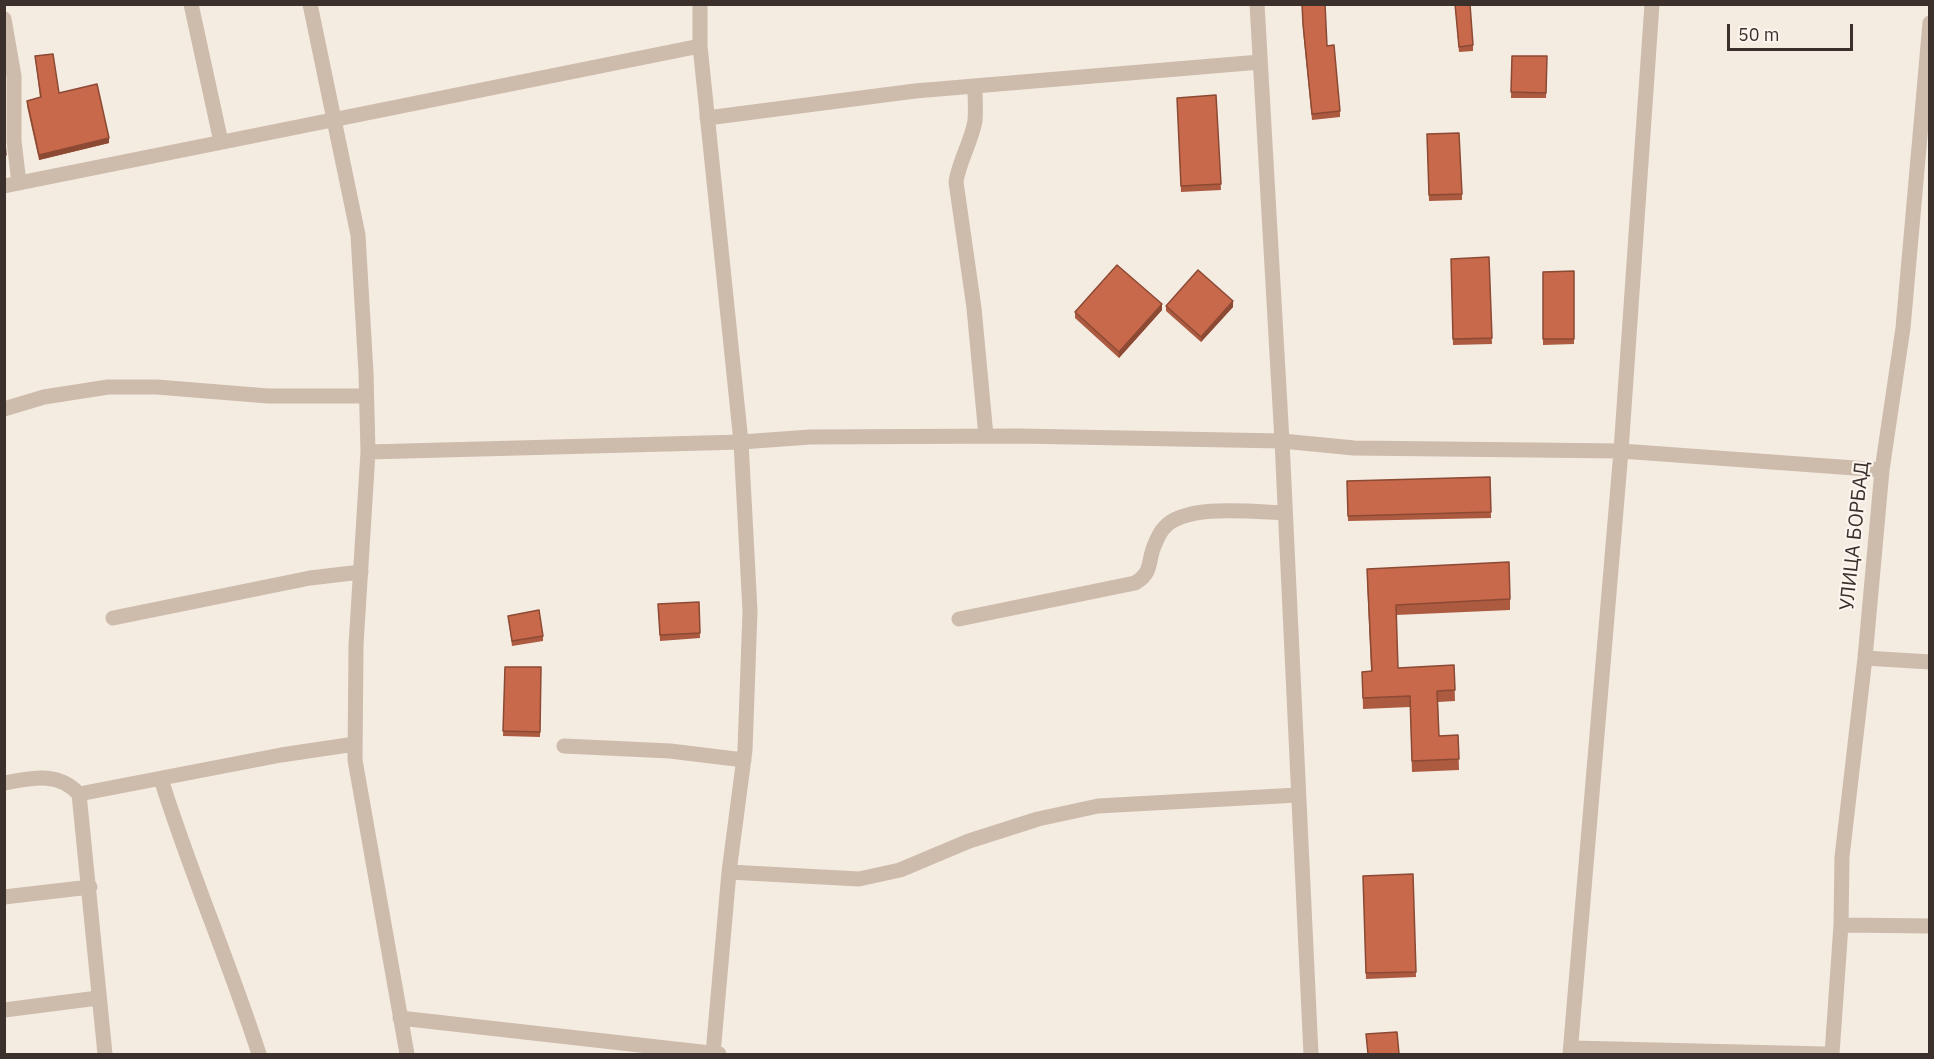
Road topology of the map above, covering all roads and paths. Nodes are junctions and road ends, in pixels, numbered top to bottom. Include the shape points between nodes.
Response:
1 (191, 4) edge
2 (310, 4) edge
3 (700, 4) edge
4 (1257, 4) edge
5 (1652, 4) edge
6 (4, 19) edge
7 (1929, 23) edge
8 (700, 46) junction
9 (1260, 62) junction
10 (975, 87) junction
11 (707, 118) junction
12 (334, 119) junction
13 (221, 142) junction
14 (12, 184) edge
15 (366, 396) junction
16 (4, 409) edge
17 (986, 436) junction
18 (1282, 441) junction
19 (741, 442) junction
20 (1621, 451) junction
21 (368, 452) junction
22 (1882, 470) junction
23 (1285, 513) junction
24 (360, 572) junction
25 (113, 618) dead end
26 (959, 619) dead end
27 (1865, 658) junction
28 (1929, 662) edge
29 (355, 744) junction
30 (564, 746) dead end
31 (744, 760) junction
32 (161, 779) junction
33 (4, 783) edge
34 (79, 794) junction
35 (1298, 795) junction
36 (729, 872) junction
37 (90, 887) junction
38 (4, 897) edge
39 (1841, 925) junction
40 (1929, 926) edge
41 (98, 998) junction
42 (4, 1010) edge
43 (400, 1018) junction
44 (1571, 1051) edge
45 (1693, 1053) edge
46 (105, 1054) edge
47 (259, 1054) edge
48 (407, 1054) edge
49 (715, 1054) edge
50 (1311, 1054) edge
51 (1825, 1054) edge
52 (1832, 1054) edge

1 - 13 street
2 - 12 street
3 - 8 street
4 - 9 street
5 - 20 street
6 - 14 street via 14,76
7 - 22 street, УЛИЦА БОРБАД via 1904,328
8 - 11 street
8 - 12 street
9 - 10 street
9 - 18 street
10 - 11 street
10 - 17 street via 975,120 956,182 974,308
11 - 19 street
12 - 13 street
12 - 15 street via 358,235
13 - 14 street
15 - 16 street via 268,396 108,387
15 - 21 street
17 - 18 street
17 - 19 street
18 - 20 street via 1354,448
18 - 23 street
19 - 21 street
19 - 31 street via 750,611
20 - 22 street
20 - 44 street
21 - 24 street
22 - 27 street, УЛИЦА БОРБАД
23 - 26 street via 1186,515 1164,528 1149,568 1135,583
23 - 35 street
24 - 25 street via 279,584
24 - 29 street
27 - 28 street
27 - 39 street, УЛИЦА БОРБАД via 1842,857
29 - 32 street via 281,754
29 - 43 street
30 - 31 street via 670,751
31 - 36 street
32 - 34 street
32 - 47 street
33 - 34 street via 43,777 71,786
34 - 37 street
35 - 36 street via 1098,806 1027,823 969,841 900,870 859,879
35 - 50 street
36 - 49 street
37 - 38 street
37 - 41 street
39 - 40 street
39 - 52 street, УЛИЦА БОРБАД
41 - 42 street
41 - 46 street
43 - 48 street
43 - 49 street
44 - 45 street
45 - 51 street

